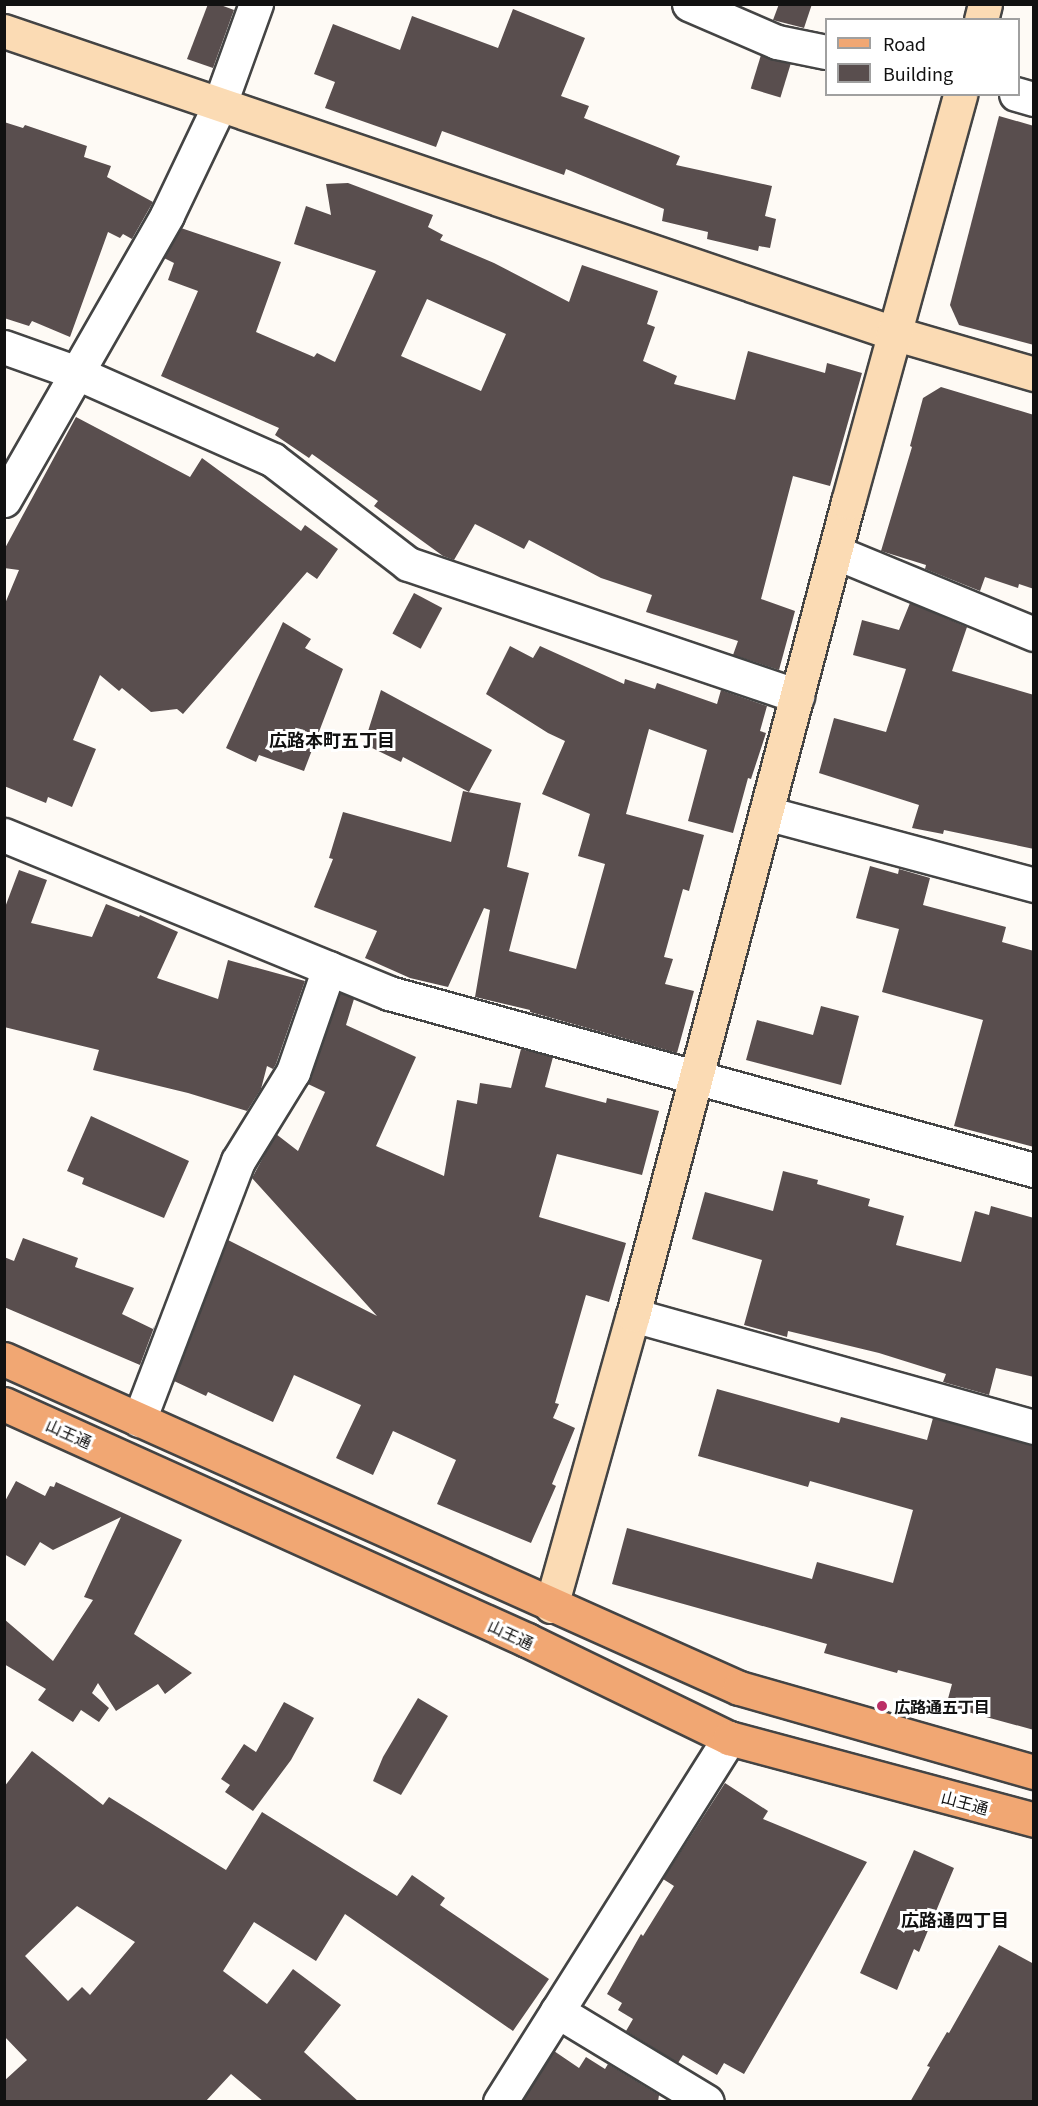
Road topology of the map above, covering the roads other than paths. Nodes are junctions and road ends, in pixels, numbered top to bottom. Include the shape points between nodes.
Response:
1 (256, 4) edge
2 (689, 4) edge
3 (4, 31) edge
4 (825, 52) edge
5 (959, 96) edge
6 (219, 106) junction
7 (893, 333) junction
8 (4, 347) edge
9 (77, 373) junction
10 (1034, 374) edge
11 (4, 500) edge
12 (835, 552) junction
13 (1034, 634) edge
14 (797, 696) junction
15 (766, 813) junction
16 (4, 835) edge
17 (1034, 885) edge
18 (329, 969) junction
19 (696, 1077) junction
20 (1034, 1170) edge
21 (633, 1315) junction
22 (4, 1359) edge
23 (4, 1404) edge
24 (139, 1420) junction
25 (1034, 1427) edge
26 (551, 1606) junction
27 (729, 1738) junction
28 (1034, 1772) edge
29 (1034, 1820) edge
30 (557, 2011) junction
31 (500, 2102) edge
32 (706, 2102) edge

1 - 6 street
2 - 4 street via 777,42
3 - 6 street
5 - 7 street
6 - 7 street
6 - 9 street via 167,215
7 - 10 street
7 - 12 street
8 - 9 street
9 - 11 street
9 - 14 street via 273,460 408,564
12 - 13 street
12 - 14 street
14 - 15 street
15 - 17 street
15 - 19 street
16 - 18 street
18 - 19 street via 389,993
18 - 24 street via 293,1072 238,1161
19 - 20 street
19 - 21 street
21 - 25 street
21 - 26 street
22 - 24 main road
23 - 27 main road, 山王通 via 527,1640
24 - 26 main road
26 - 28 main road via 739,1688
27 - 29 main road, 山王通
27 - 30 street
30 - 31 street
30 - 32 street

